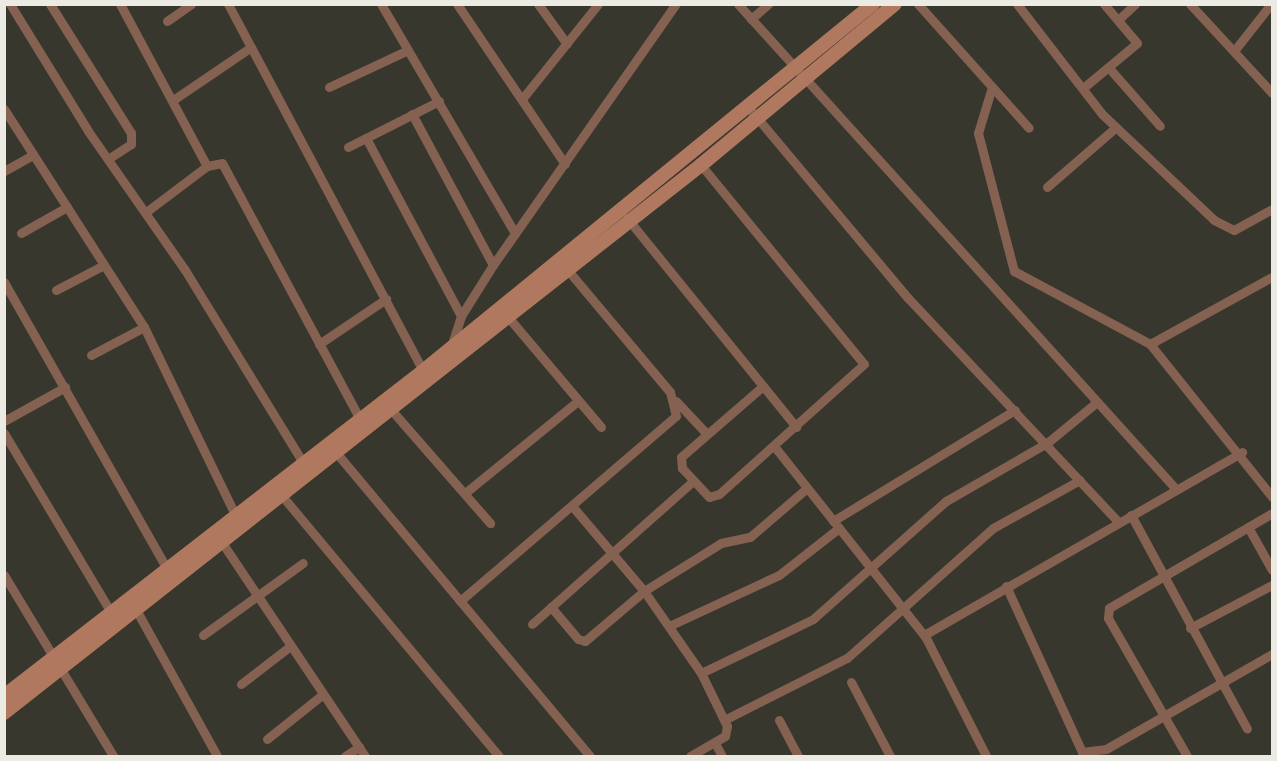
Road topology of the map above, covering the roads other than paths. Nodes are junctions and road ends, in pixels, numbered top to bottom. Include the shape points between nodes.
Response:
1 (10, 4) edge
2 (50, 4) edge
3 (120, 4) edge
4 (191, 4) edge
5 (228, 4) edge
6 (381, 4) edge
7 (457, 4) edge
8 (538, 4) edge
9 (598, 4) edge
10 (676, 4) edge
11 (738, 4) edge
12 (768, 4) edge
13 (873, 4) edge
14 (895, 4) edge
15 (918, 4) edge
16 (1017, 4) edge
17 (1104, 4) edge
18 (1135, 4) edge
19 (1190, 4) edge
20 (1271, 4) edge
21 (752, 19) junction
22 (1118, 20) junction
23 (167, 21) dead end
24 (567, 44) junction
25 (251, 47) junction
26 (408, 50) junction
27 (1234, 51) junction
28 (795, 68) junction
29 (1109, 68) junction
30 (806, 79) junction
31 (329, 87) dead end
32 (992, 87) junction
33 (1083, 88) junction
34 (1272, 93) edge
35 (522, 99) junction
36 (173, 100) junction
37 (439, 101) junction
38 (4, 109) edge
39 (753, 113) junction
40 (412, 114) junction
41 (1160, 126) dead end
42 (1029, 128) dead end
43 (1116, 128) junction
44 (366, 138) junction
45 (348, 147) dead end
46 (33, 155) junction
47 (108, 159) junction
48 (566, 164) junction
49 (701, 165) junction
50 (207, 166) junction
51 (4, 171) edge
52 (1047, 187) dead end
53 (67, 207) junction
54 (1272, 209) edge
55 (146, 212) junction
56 (626, 217) junction
57 (21, 233) dead end
58 (516, 233) junction
59 (104, 265) junction
60 (493, 265) junction
61 (563, 265) junction
62 (1272, 278) edge
63 (4, 282) edge
64 (56, 290) dead end
65 (386, 299) junction
66 (461, 316) junction
67 (508, 317) junction
68 (144, 327) junction
69 (319, 344) junction
70 (1150, 344) junction
71 (450, 347) junction
72 (91, 355) dead end
73 (449, 363) junction
74 (423, 371) junction
75 (763, 386) junction
76 (65, 387) junction
77 (578, 401) junction
78 (676, 401) junction
79 (1097, 402) junction
80 (387, 406) junction
81 (1015, 410) junction
82 (360, 419) junction
83 (4, 421) edge
84 (601, 427) dead end
85 (796, 427) junction
86 (4, 433) edge
87 (707, 434) junction
88 (1047, 443) junction
89 (774, 446) junction
90 (333, 449) junction
91 (1242, 452) junction
92 (304, 464) junction
93 (1080, 480) junction
94 (693, 481) junction
95 (807, 488) junction
96 (1176, 489) junction
97 (278, 492) junction
98 (465, 493) junction
99 (1272, 497) edge
100 (573, 507) junction
101 (1272, 513) edge
102 (1131, 514) junction
103 (1118, 522) junction
104 (239, 523) junction
105 (490, 523) dead end
106 (836, 525) junction
107 (1248, 527) junction
108 (223, 543) junction
109 (613, 554) junction
110 (303, 563) dead end
111 (166, 569) junction
112 (873, 569) junction
113 (1272, 570) edge
114 (4, 575) edge
115 (1161, 577) junction
116 (1272, 585) edge
117 (1006, 586) junction
118 (644, 591) junction
119 (255, 597) junction
120 (460, 601) junction
121 (132, 603) junction
122 (902, 606) junction
123 (551, 607) junction
124 (110, 611) junction
125 (532, 624) dead end
126 (669, 626) junction
127 (1190, 628) junction
128 (202, 635) dead end
129 (924, 635) junction
130 (289, 647) junction
131 (1272, 654) edge
132 (55, 663) junction
133 (701, 673) junction
134 (851, 682) dead end
135 (1221, 683) junction
136 (241, 684) dead end
137 (322, 695) junction
138 (6, 700) edge
139 (1164, 715) junction
140 (724, 720) junction
141 (779, 720) dead end
142 (1247, 729) dead end
143 (267, 739) dead end
144 (715, 742) junction
145 (358, 747) junction
146 (113, 756) edge
147 (217, 756) edge
148 (345, 756) edge
149 (365, 756) edge
150 (499, 756) edge
151 (590, 756) edge
152 (690, 756) edge
153 (722, 756) edge
154 (798, 756) edge
155 (890, 756) edge
156 (986, 756) edge
157 (1187, 756) edge

1 - 47 street
2 - 47 street via 131,133 131,144
3 - 36 street
4 - 23 street
5 - 25 street
6 - 26 street
7 - 35 street
8 - 24 street
9 - 24 street
10 - 48 street
11 - 21 street
12 - 21 street
13 - 28 main road
14 - 30 main road
15 - 32 street
16 - 33 street
17 - 22 street
18 - 22 street
19 - 27 street
20 - 27 street
21 - 28 street
22 - 29 street via 1137,44
24 - 35 street
25 - 36 street
25 - 65 street
26 - 31 street
26 - 37 street
27 - 34 street
28 - 30 street
28 - 39 main road
29 - 33 street
29 - 41 street
30 - 39 main road
30 - 79 street
32 - 42 street
32 - 70 street via 978,133 1014,271 1125,326
33 - 43 street
35 - 48 street
36 - 50 street
37 - 40 street
37 - 58 street
38 - 46 street
39 - 49 main road
39 - 56 main road
39 - 81 street via 908,298
40 - 44 street
40 - 60 street
43 - 52 street
43 - 54 street via 1224,228 1245,228
44 - 45 street
44 - 66 street
46 - 51 street
46 - 53 street
47 - 55 street
48 - 58 street
49 - 56 main road
49 - 85 street via 864,364
50 - 55 street
50 - 69 street via 222,163 227,168
53 - 57 street
53 - 59 street
55 - 92 street
56 - 61 main road
56 - 75 street
58 - 60 street
59 - 64 street
59 - 68 street
60 - 66 street
61 - 67 main road
61 - 71 main road
61 - 78 street
62 - 70 street
63 - 76 street
65 - 69 street
65 - 74 street
66 - 71 street
67 - 73 main road
67 - 77 street
68 - 72 street
68 - 104 street
69 - 82 street
70 - 91 street
71 - 73 street
71 - 74 main road
73 - 80 main road
74 - 80 main road
75 - 85 street
75 - 87 street
76 - 83 street
76 - 111 street
77 - 84 street
77 - 98 street
78 - 87 street
78 - 100 street via 676,416
79 - 88 street
79 - 96 street
80 - 82 main road
80 - 90 main road
80 - 98 street
81 - 88 street
81 - 106 street
82 - 90 main road
85 - 89 street
86 - 124 street
87 - 94 street via 681,457
88 - 93 street
88 - 112 street via 962,489
89 - 94 street via 714,497
89 - 95 street
90 - 92 main road
90 - 97 main road
90 - 120 street
91 - 96 street
91 - 99 street
92 - 97 main road
93 - 103 street
93 - 122 street via 993,528
94 - 109 street
95 - 106 street
95 - 118 street via 746,539 721,543
96 - 102 street
97 - 104 main road
97 - 150 street
98 - 105 street
100 - 109 street
100 - 120 street
101 - 107 street
102 - 103 street
102 - 115 street
103 - 117 street
104 - 108 main road
104 - 111 main road
106 - 112 street
106 - 126 street via 779,575
107 - 113 street
107 - 115 street
108 - 119 street
108 - 121 main road
109 - 118 street
109 - 123 street
110 - 119 street
111 - 121 main road
112 - 122 street
112 - 133 street via 813,619
114 - 132 street
115 - 127 street
115 - 139 street via 1107,612
116 - 127 street
117 - 129 street
117 - 139 street via 1082,752 1106,749
118 - 123 street via 585,641
118 - 126 street
119 - 128 street
119 - 130 street
120 - 151 street
121 - 124 main road
121 - 132 main road
121 - 147 street
122 - 129 street
122 - 140 street via 847,658
123 - 125 street
124 - 132 main road
126 - 133 street
127 - 135 street
129 - 156 street
130 - 136 street
130 - 137 street
131 - 135 street
132 - 138 main road
132 - 146 street
133 - 140 street
134 - 155 street
135 - 139 street
135 - 142 street
137 - 143 street
137 - 145 street
139 - 157 street
140 - 144 street via 728,731
141 - 154 street
144 - 152 street
144 - 153 street
145 - 148 street
145 - 149 street

